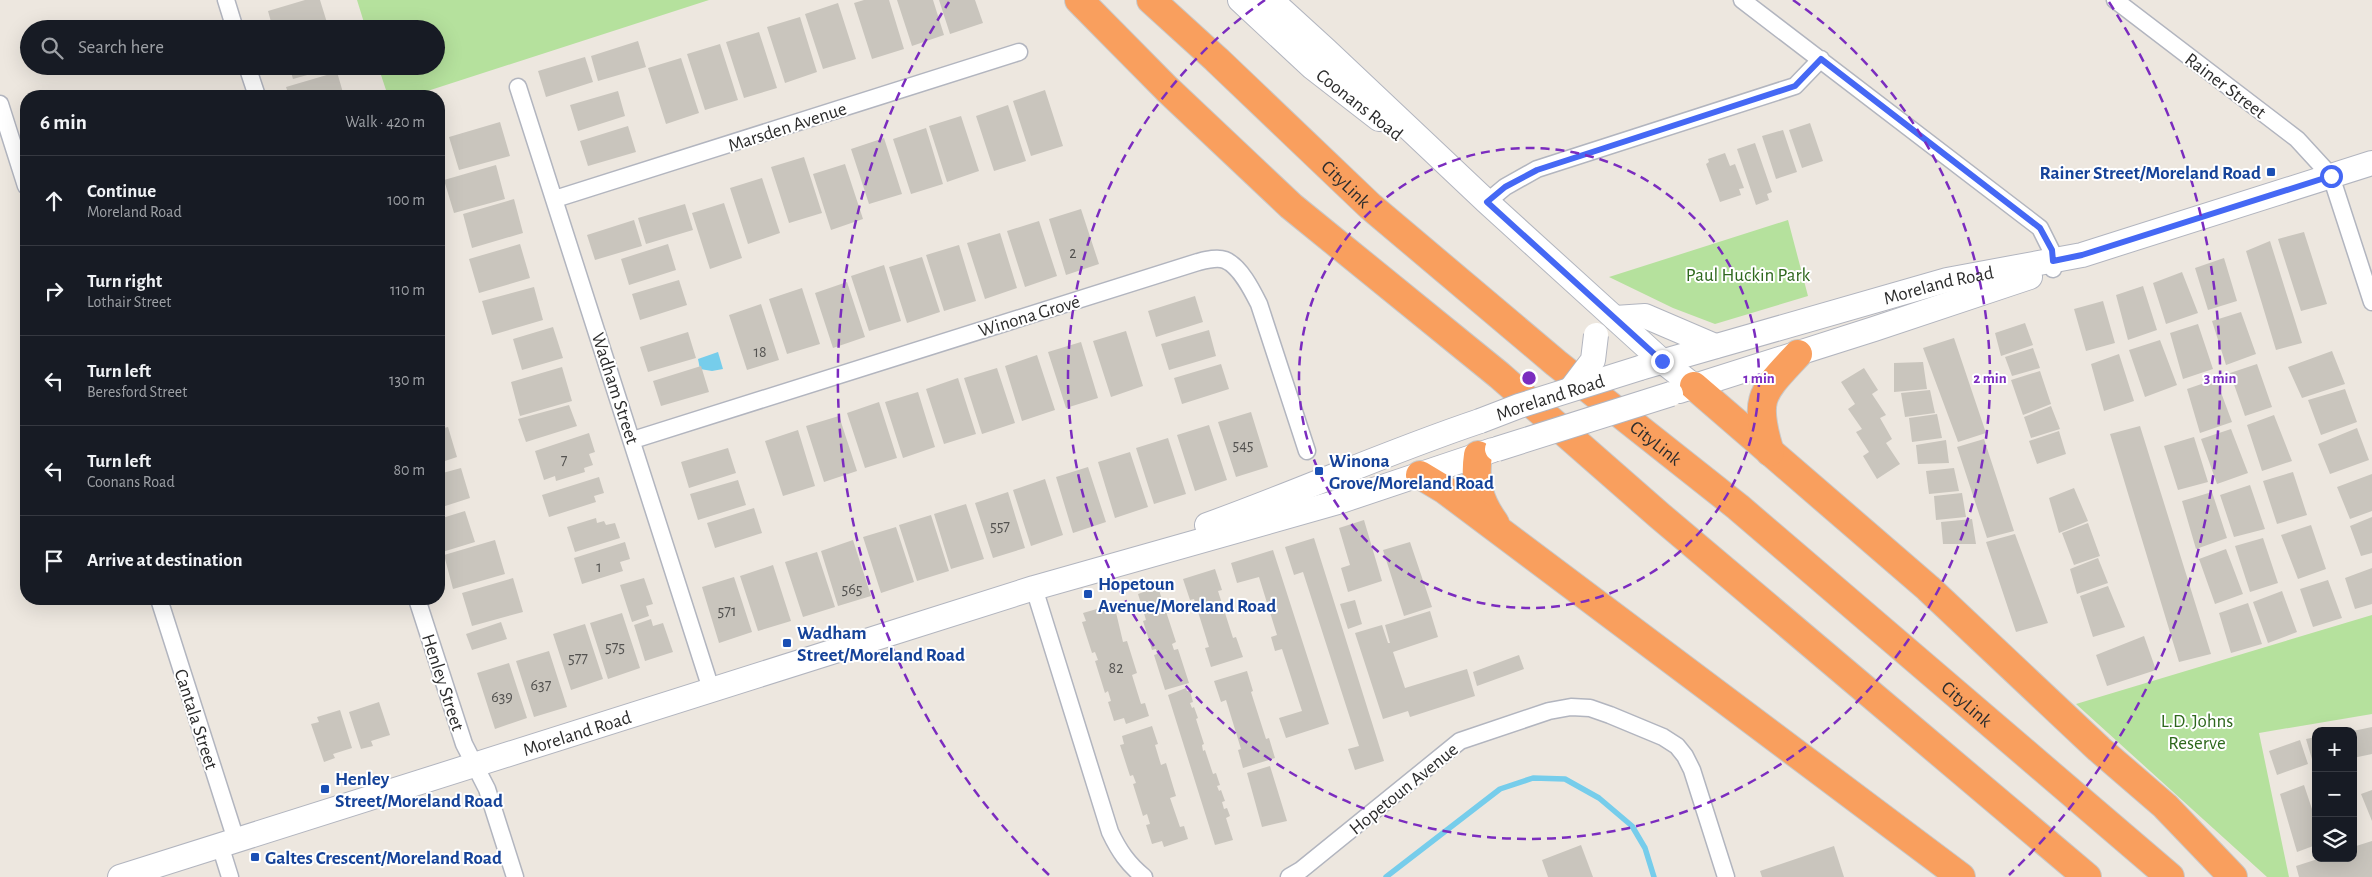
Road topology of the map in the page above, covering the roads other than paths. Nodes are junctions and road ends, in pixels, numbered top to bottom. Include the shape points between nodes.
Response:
1 (226, 0) edge
2 (1079, 0) edge
3 (1150, 0) edge
4 (1240, 0) edge
5 (1742, 0) edge
6 (2115, 0) edge
7 (1276, 8) edge
8 (232, 20) edge
9 (1019, 52) dead end
10 (1821, 59) junction
11 (250, 75) edge
12 (518, 87) dead end
13 (255, 90) edge
14 (0, 104) edge
15 (2372, 163) edge
16 (20, 167) edge
17 (2331, 176) junction
18 (555, 199) junction
19 (1487, 202) junction
20 (2053, 265) junction
21 (1589, 294) junction
22 (2372, 302) edge
23 (1615, 318) junction
24 (1715, 346) junction
25 (1798, 354) junction
26 (1651, 364) junction
27 (1572, 389) junction
28 (1682, 390) junction
29 (633, 440) junction
30 (1486, 440) junction
31 (1307, 451) dead end
32 (1770, 452) junction
33 (1420, 475) junction
34 (1524, 550) junction
35 (1034, 588) junction
36 (161, 605) edge
37 (419, 605) edge
38 (712, 689) junction
39 (475, 764) junction
40 (228, 843) junction
41 (120, 877) edge
42 (230, 877) edge
43 (515, 877) edge
44 (1144, 877) edge
45 (1289, 877) edge
46 (1726, 877) edge
47 (1961, 877) edge
48 (2087, 877) edge
49 (2170, 877) edge
50 (2233, 877) edge

1 - 8 street
2 - 48 highway via 1167,89 1291,206 1499,375 1660,516
3 - 49 highway, CityLink via 1378,212 1556,363 1745,514
4 - 7 main road, Coonans Road
5 - 10 street
6 - 17 street, Rainer Street via 2296,139
7 - 19 main road, Coonans Road via 1312,67
9 - 18 street, Marsden Avenue
10 - 19 street via 1804,79 1790,89 1537,170 1505,187
10 - 20 street via 2040,228 2052,250
11 - 13 street
12 - 18 street, Wadham Street
14 - 16 street
15 - 17 main road, Moreland Road
17 - 20 main road, Moreland Road
17 - 22 street
18 - 29 street, Wadham Street
19 - 21 main road, Coonans Road
20 - 24 main road, Moreland Road via 1947,280
20 - 25 main road, Moreland Road
21 - 23 main road, Coonans Road
21 - 27 main road, bridge via 1596,335 1593,360
23 - 24 main road via 1645,316
23 - 26 main road, Coonans Road
24 - 26 main road, Moreland Road
25 - 28 main road, Moreland Road
25 - 32 highway via 1772,381 1763,398 1763,430
26 - 27 main road, Moreland Road, bridge
26 - 28 main road, Coonans Road
27 - 30 main road, Moreland Road, bridge via 1519,406
28 - 30 main road, Moreland Road, bridge
28 - 32 highway
29 - 31 street, Winona Grove via 1198,262 1220,259 1236,268 1259,304
29 - 38 street, Wadham Street
30 - 33 main road, Moreland Road
30 - 34 highway via 1477,485 1483,504 1496,526
30 - 35 main road, Moreland Road via 1416,443 1293,494
32 - 50 highway via 1928,588 2164,806
33 - 34 highway
33 - 35 main road, Moreland Road via 1217,538
34 - 47 highway
35 - 38 main road, Moreland Road
35 - 44 street via 1110,832 1119,852
36 - 40 street, Cantala Street
37 - 39 street, Henley Street via 464,744
38 - 39 main road, Moreland Road
39 - 40 main road, Moreland Road
39 - 43 street, Henley Street via 487,789
40 - 41 main road, Moreland Road
40 - 42 street, Cantala Street
45 - 46 street, Hopetoun Avenue via 1460,741 1550,711 1590,708 1663,737 1681,751 1692,770

